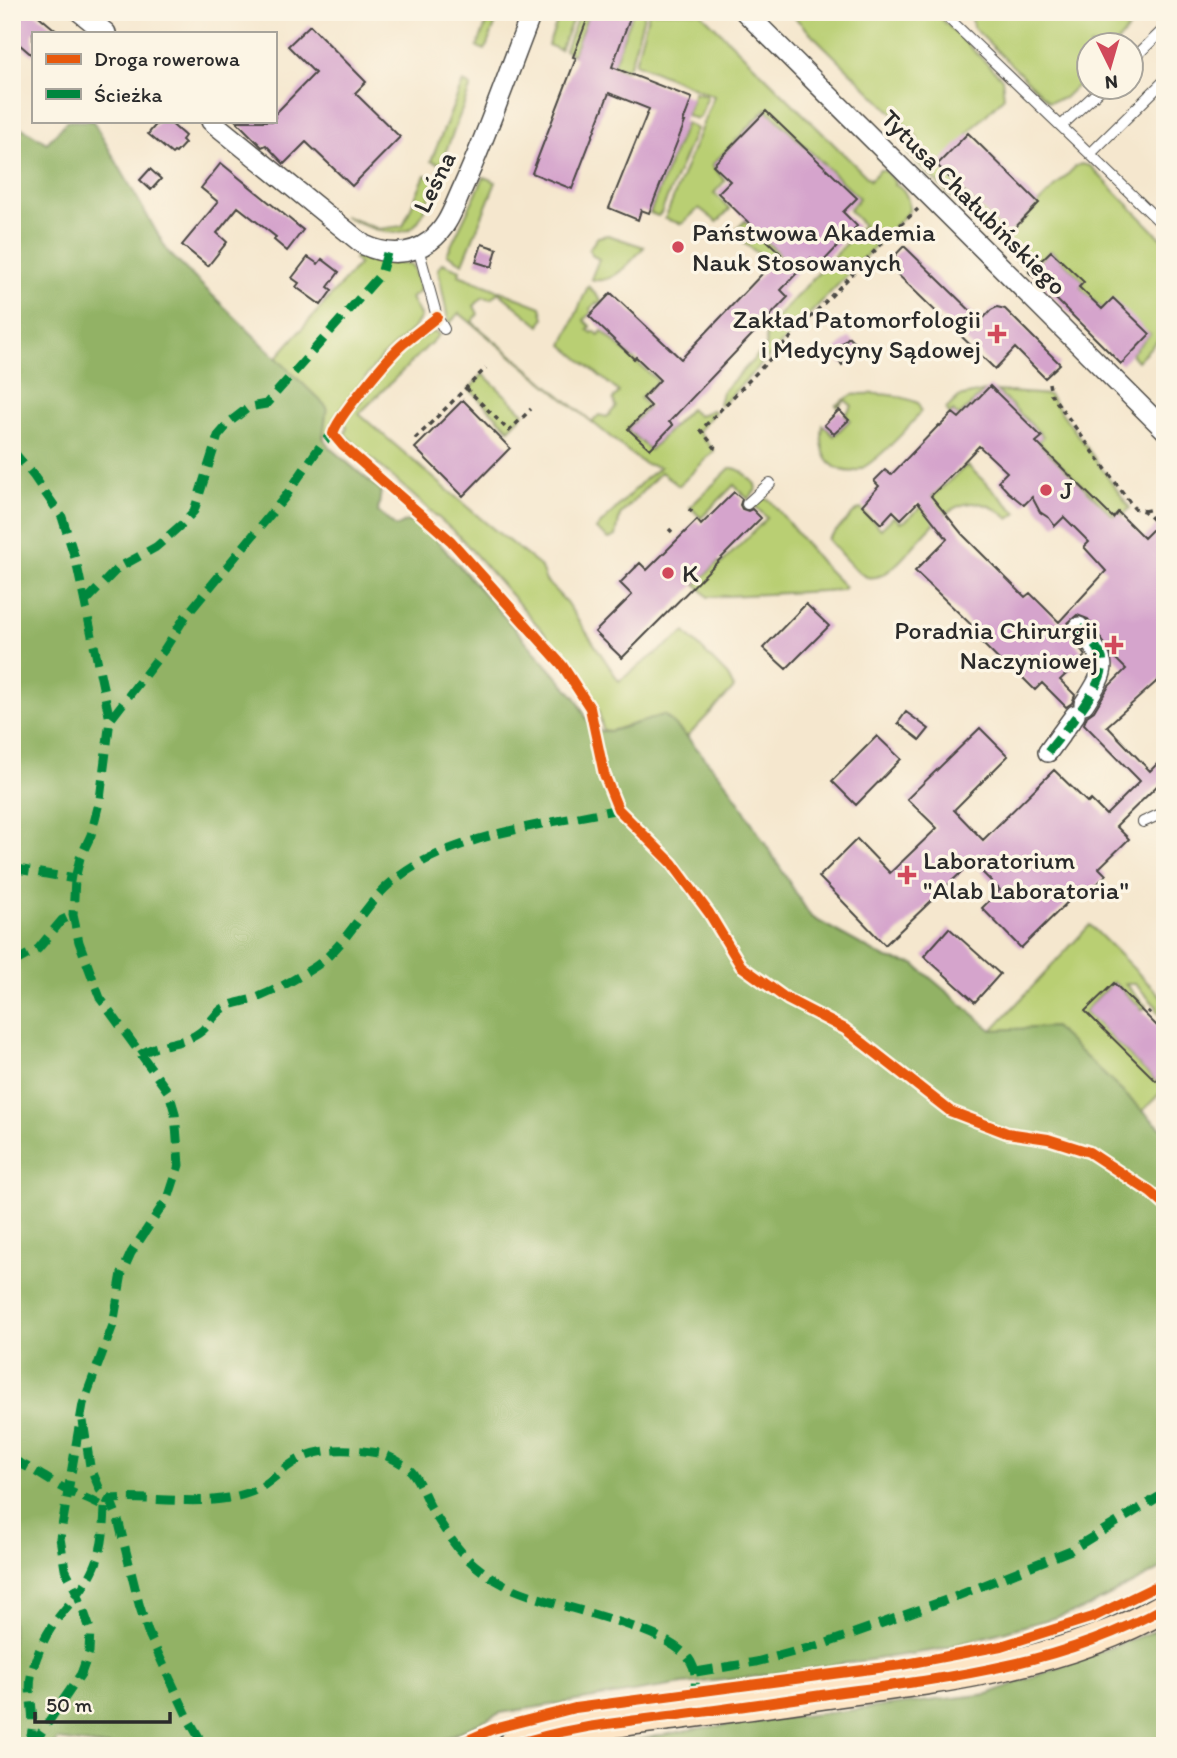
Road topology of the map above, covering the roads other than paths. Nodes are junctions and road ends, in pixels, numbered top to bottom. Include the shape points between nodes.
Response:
1 (80, 12) edge
2 (532, 12) edge
3 (745, 12) edge
4 (942, 12) edge
5 (1165, 28) edge
6 (105, 32) edge
7 (1146, 46) edge
8 (1165, 80) edge
9 (1087, 102) edge
10 (212, 122) edge
11 (1061, 126) junction
12 (1090, 154) junction
13 (1165, 227) edge
14 (418, 248) junction
15 (444, 329) dead end
16 (1165, 430) edge
17 (770, 483) dead end
18 (747, 504) dead end
19 (1079, 627) dead end
20 (1048, 752) dead end
21 (1165, 812) edge
22 (1143, 822) dead end
23 (1165, 1607) edge
24 (511, 1746) edge

1 - 6 street
2 - 14 street, Leśna via 446,223
3 - 16 street, Tytusa Chałubińskiego
4 - 11 lane
5 - 7 lane
8 - 12 lane
9 - 11 lane
10 - 14 street, Leśna via 364,246 387,253
11 - 12 lane
12 - 13 lane
14 - 15 lane
17 - 18 lane
19 - 20 street via 1101,656 1103,667 1080,710
21 - 22 lane
23 - 24 street via 1104,1636 974,1673 572,1729

